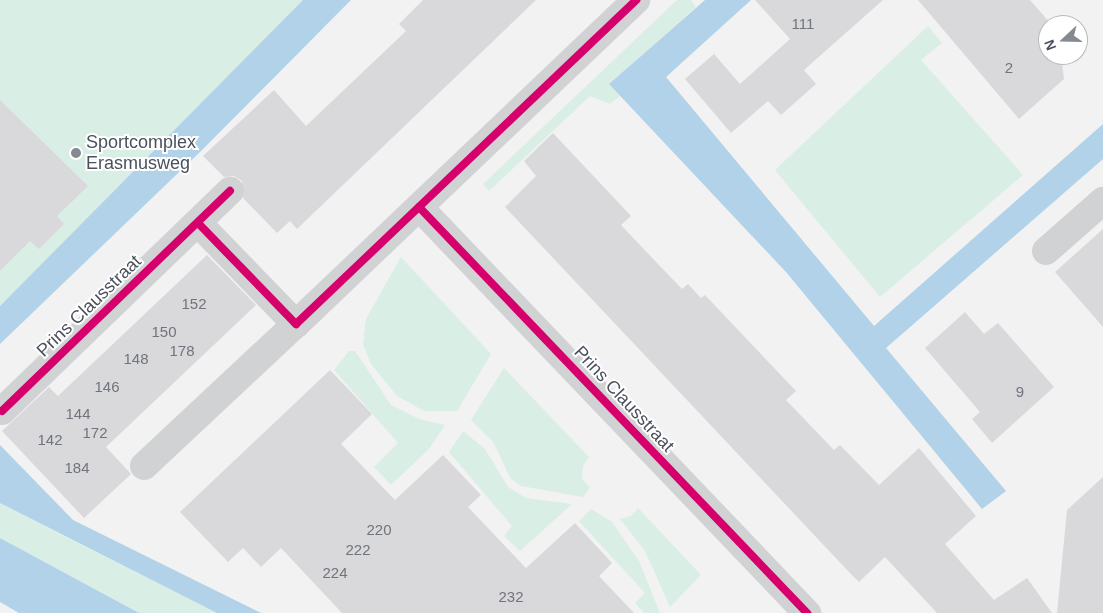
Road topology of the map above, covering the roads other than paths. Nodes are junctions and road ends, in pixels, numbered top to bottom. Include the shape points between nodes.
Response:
1 (636, 0) edge
2 (230, 191) dead end
3 (1103, 201) edge
4 (419, 206) junction
5 (198, 223) junction
6 (1046, 251) dead end
7 (296, 324) junction
8 (2, 411) dead end
9 (144, 466) dead end
10 (807, 613) edge

1 - 4 street
2 - 5 street, Prins Clausstraat
3 - 6 street
4 - 7 street
4 - 10 street, Prins Clausstraat
5 - 7 street
5 - 8 street, Prins Clausstraat
7 - 9 street

